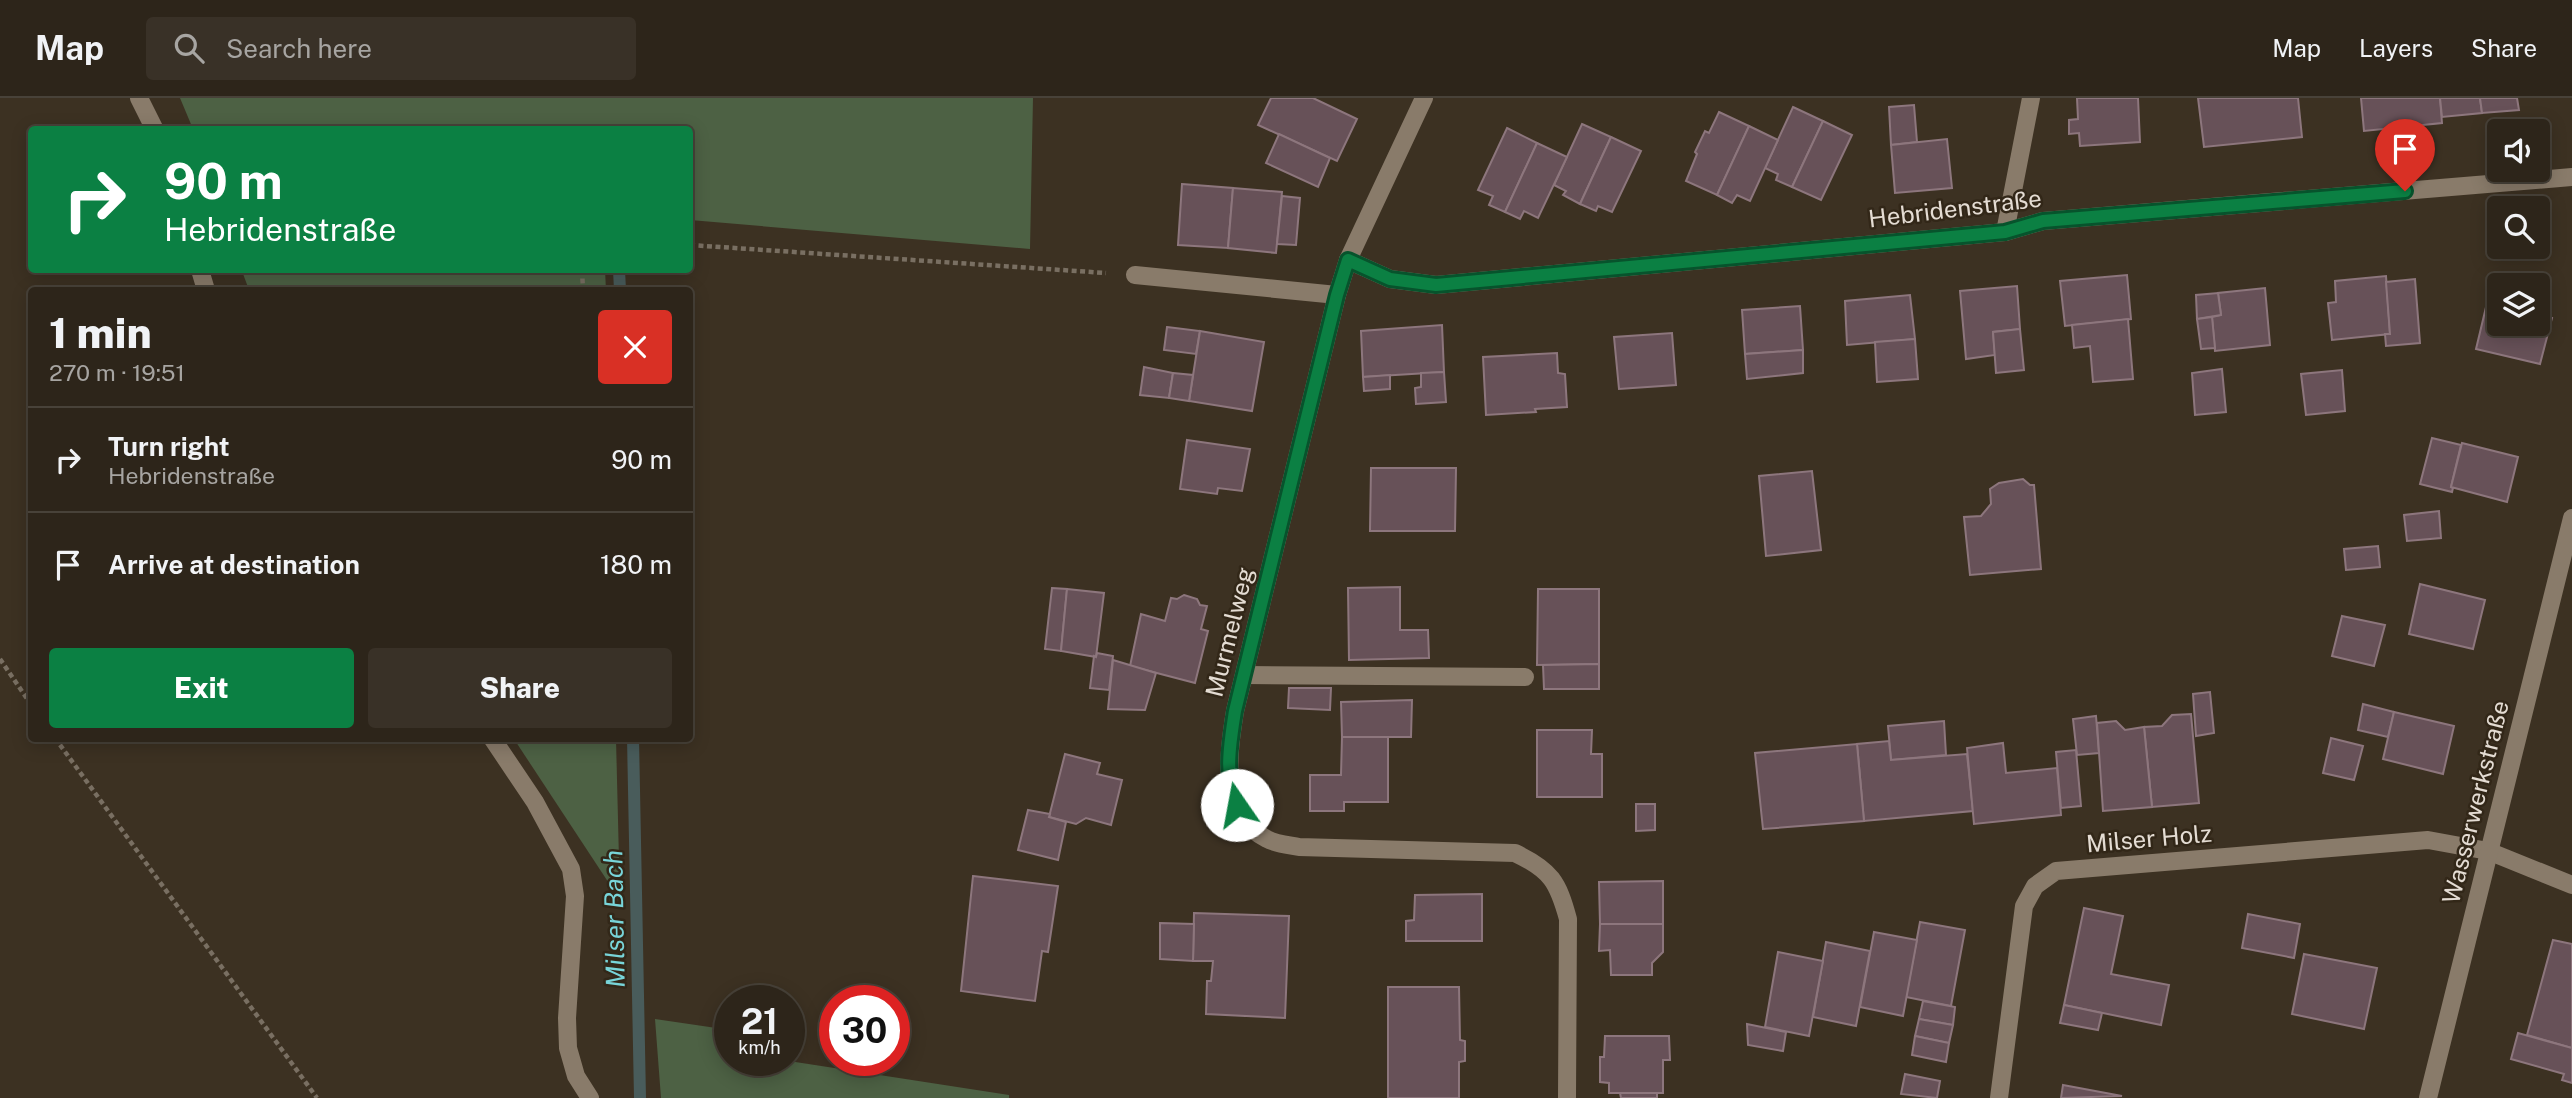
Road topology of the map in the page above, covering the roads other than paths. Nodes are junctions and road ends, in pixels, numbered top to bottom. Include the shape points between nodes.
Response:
1 (139, 98) edge
2 (1424, 98) edge
3 (2031, 98) edge
4 (153, 126) edge
5 (2572, 177) edge
6 (2005, 232) junction
7 (1348, 260) junction
8 (1135, 275) road end
9 (1337, 295) junction
10 (2572, 518) edge
11 (1244, 675) junction
12 (1525, 677) dead end
13 (495, 742) edge
14 (2488, 851) junction
15 (2572, 885) edge
16 (590, 1098) edge
17 (1567, 1098) edge
18 (1999, 1098) edge
19 (2428, 1098) edge

1 - 4 street
2 - 7 street, Murmelweg
3 - 6 street
5 - 6 street, Hebridenstraße via 2043,221
6 - 7 street, Hebridenstraße via 1436,285 1390,279
7 - 9 street, Murmelweg
8 - 9 street
9 - 11 street, Murmelweg
10 - 14 street, Wasserwerkstraße
11 - 12 street
11 - 17 street, Murmelweg via 1231,741 1229,789 1244,821 1267,840 1298,847 1515,853 1540,865 1561,891 1568,919
13 - 16 street via 535,802 571,869 575,897 568,1048 576,1076
14 - 15 street, Milser Holz
14 - 18 street, Milser Holz via 2428,840 2056,871 2035,886 2024,906
14 - 19 street, Wasserwerkstraße

